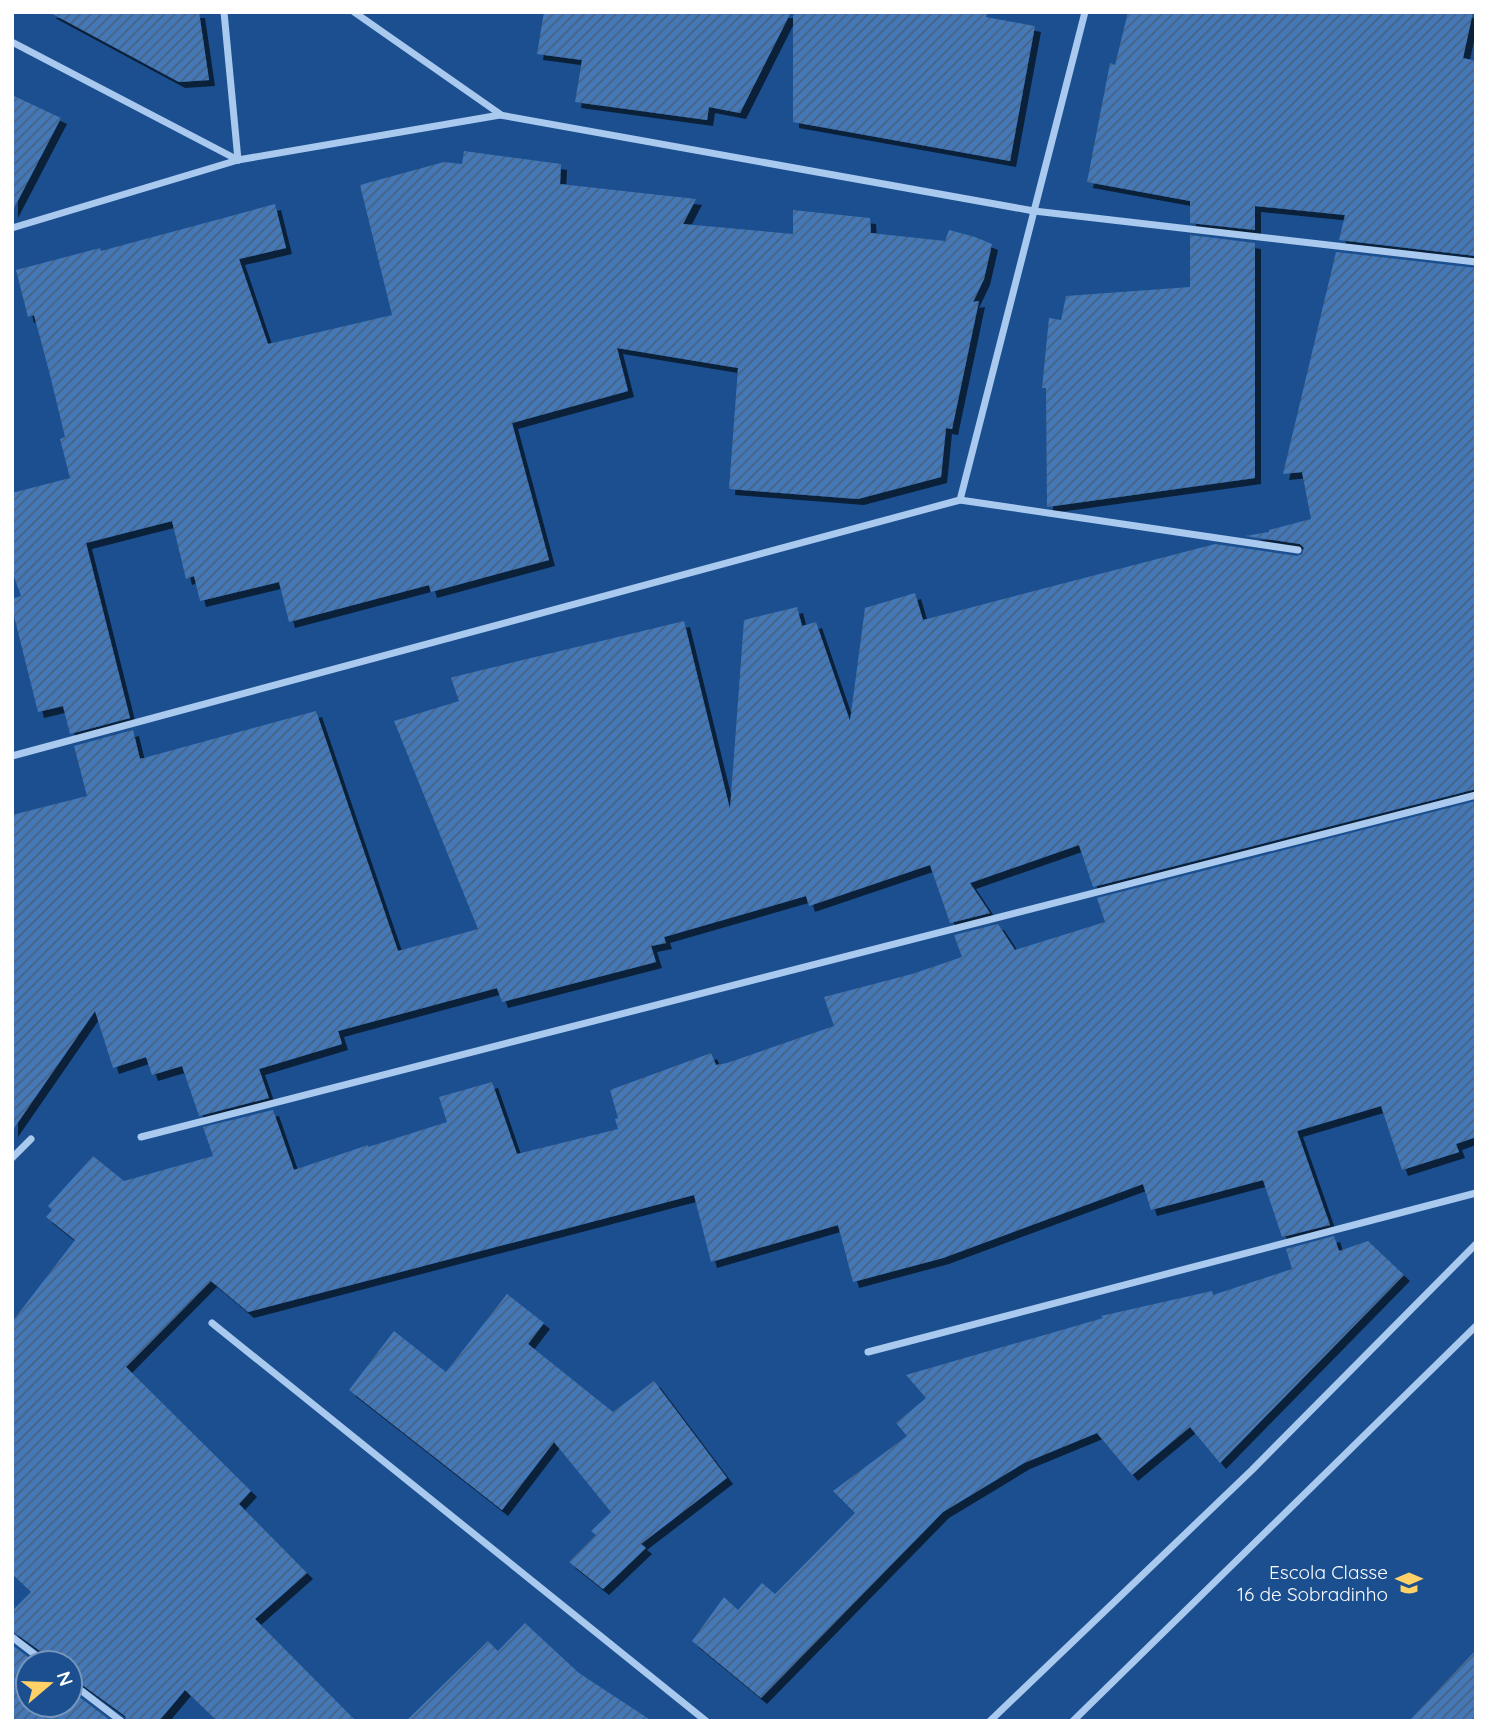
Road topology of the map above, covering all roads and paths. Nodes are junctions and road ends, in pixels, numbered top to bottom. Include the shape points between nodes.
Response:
1 (224, 12) edge
2 (354, 12) edge
3 (1085, 12) edge
4 (12, 42) edge
5 (500, 114) junction
6 (238, 160) junction
7 (1034, 211) junction
8 (12, 228) edge
9 (1476, 262) edge
10 (960, 500) junction
11 (1298, 550) dead end
12 (12, 757) edge
13 (1476, 795) edge
14 (141, 1137) dead end
15 (32, 1139) dead end
16 (12, 1158) edge
17 (1476, 1193) edge
18 (1476, 1244) edge
19 (212, 1323) dead end
20 (1476, 1326) edge
21 (868, 1352) dead end
22 (12, 1637) edge
23 (28, 1649) edge
24 (84, 1693) edge
25 (121, 1721) edge
26 (706, 1721) edge
27 (990, 1721) edge
28 (1073, 1721) edge

1 - 6 street
2 - 5 street
3 - 7 street
4 - 6 street
5 - 6 street
5 - 7 street
6 - 8 street
7 - 9 street
7 - 10 street
10 - 11 street
10 - 12 street
13 - 14 street
15 - 16 street
17 - 21 street
18 - 27 street via 1252,1470
19 - 26 street
20 - 28 street
22 - 23 street
24 - 25 street

